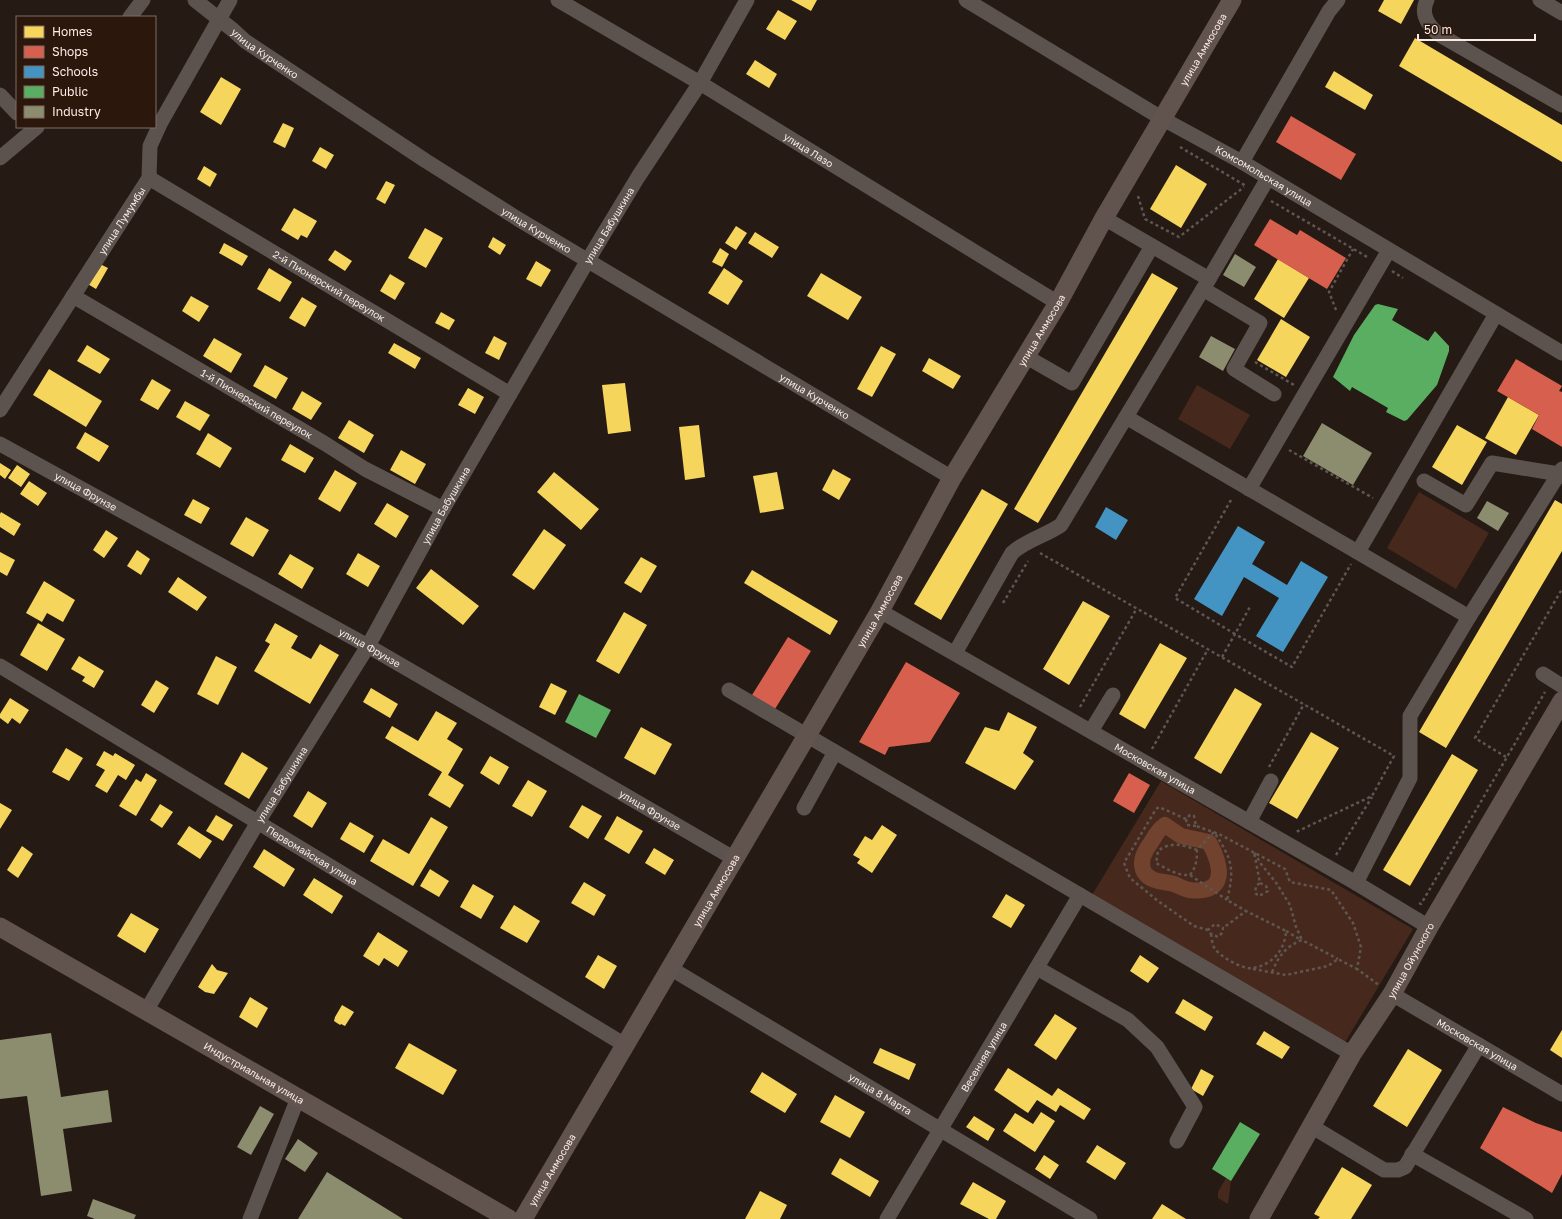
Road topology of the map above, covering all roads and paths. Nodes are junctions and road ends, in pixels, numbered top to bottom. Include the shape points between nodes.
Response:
1 (143, 0) edge
2 (195, 0) edge
3 (230, 0) edge
4 (558, 0) edge
5 (747, 0) edge
6 (966, 0) edge
7 (1232, 0) edge
8 (1338, 0) edge
9 (1427, 0) edge
10 (1540, 0) edge
11 (989, 6) edge
12 (1562, 13) edge
13 (131, 16) edge
14 (218, 18) junction
15 (700, 83) junction
16 (0, 95) edge
17 (1562, 105) edge
18 (16, 112) edge
19 (1163, 119) junction
20 (34, 128) edge
21 (1176, 145) dead end
22 (0, 158) edge
23 (1242, 162) junction
24 (149, 178) junction
25 (1268, 178) junction
26 (1253, 190) junction
27 (1134, 202) dead end
28 (1104, 218) junction
29 (1152, 246) junction
30 (1353, 248) junction
31 (1390, 250) junction
32 (588, 260) junction
33 (1380, 264) junction
34 (1407, 280) dead end
35 (1206, 284) junction
36 (73, 296) junction
37 (1058, 302) junction
38 (1496, 314) junction
39 (1339, 316) dead end
40 (1562, 353) edge
41 (1025, 356) junction
42 (1252, 360) dead end
43 (1295, 385) dead end
44 (510, 394) junction
45 (1274, 394) dead end
46 (0, 410) edge
47 (1126, 417) junction
48 (1276, 443) junction
49 (0, 444) edge
50 (1561, 473) edge
51 (952, 478) junction
52 (1424, 481) dead end
53 (1249, 489) junction
54 (1231, 500) dead end
55 (1385, 506) junction
56 (443, 508) junction
57 (1034, 550) dead end
58 (1356, 555) junction
59 (1031, 556) dead end
60 (1562, 589) edge
61 (1251, 605) dead end
62 (1000, 608) dead end
63 (1137, 608) junction
64 (880, 611) junction
65 (1469, 617) junction
66 (1235, 634) junction
67 (368, 646) junction
68 (1208, 649) junction
69 (955, 654) junction
70 (1222, 657) junction
71 (0, 666) edge
72 (1552, 680) edge
73 (729, 690) dead end
74 (1113, 695) dead end
75 (1562, 701) edge
76 (1304, 704) junction
77 (1095, 725) junction
78 (807, 736) junction
79 (1145, 745) dead end
80 (1152, 749) junction
81 (834, 752) junction
82 (1159, 753) dead end
83 (1506, 757) junction
84 (1269, 776) joint
85 (1372, 796) junction
86 (804, 808) dead end
87 (1186, 819) junction
88 (258, 822) junction
89 (1249, 822) junction
90 (1196, 826) junction
91 (1289, 828) dead end
92 (1214, 832) junction
93 (1296, 832) junction
94 (1303, 836) dead end
95 (1198, 850) junction
96 (1330, 851) dead end
97 (1254, 852) junction
98 (735, 859) junction
99 (1190, 875) junction
100 (1260, 883) junction
101 (1356, 884) junction
102 (1080, 895) junction
103 (1227, 900) junction
104 (1414, 900) dead end
105 (1246, 911) junction
106 (1429, 927) junction
107 (0, 928) edge
108 (1223, 928) junction
109 (1208, 930) junction
110 (1286, 931) junction
111 (1211, 934) junction
112 (1302, 940) junction
113 (1338, 959) junction
114 (670, 968) junction
115 (1037, 968) junction
116 (1252, 968) junction
117 (1356, 970) junction
118 (1272, 972) junction
119 (1392, 994) junction
120 (146, 1011) junction
121 (625, 1045) junction
122 (1479, 1045) junction
123 (1352, 1054) junction
124 (1562, 1094) edge
125 (298, 1098) junction
126 (1311, 1126) junction
127 (940, 1130) junction
128 (1177, 1142) dead end
129 (1412, 1154) junction
130 (250, 1219) edge
131 (509, 1219) edge
132 (523, 1219) edge
133 (887, 1219) edge
134 (1090, 1219) edge
135 (1259, 1219) edge
136 (1526, 1219) edge

1 - 13 street
2 - 14 street, улица Курченко
3 - 14 street, улица Лумумбы
4 - 15 street, улица Лазо
5 - 15 street, улица Бабушкина
6 - 11 street, Комсомольская улица
7 - 19 main road, улица Аммосова
8 - 23 street via 1329,11
9 - 17 street via 1424,11 1426,20 1438,34
10 - 12 street
11 - 19 street, Комсомольская улица
14 - 24 street, улица Лумумбы via 150,146
14 - 32 street, улица Курченко via 245,41 426,161
15 - 32 street, улица Бабушкина via 638,177
15 - 37 street, улица Лазо
16 - 18 street
19 - 23 street, Комсомольская улица
19 - 28 main road, улица Аммосова
20 - 22 street
21 - 26 path
23 - 25 street, Комсомольская улица
24 - 36 street, улица Лумумбы
24 - 44 street, 2-й Пионерский переулок
25 - 26 street
25 - 31 street, Комсомольская улица
26 - 27 path via 1179,237 1145,219 1138,196
26 - 30 path
26 - 35 street
28 - 29 street
28 - 37 main road, улица Аммосова
29 - 35 street
29 - 41 street via 1072,383
30 - 33 path
30 - 39 path via 1328,292
31 - 33 street
31 - 38 street, Комсомольская улица
32 - 44 street, улица Бабушкина
32 - 51 street, улица Курченко
33 - 34 path
33 - 48 street
35 - 45 street via 1260,323 1234,369
35 - 47 street
36 - 46 street, улица Лумумбы
36 - 56 street, 1-й Пионерский переулок via 365,469
37 - 41 main road, улица Аммосова
38 - 40 street, Комсомольская улица
38 - 55 street
41 - 51 main road, улица Аммосова
42 - 43 path
44 - 56 street, улица Бабушкина
47 - 53 street
47 - 69 street via 1062,525 1049,534 1020,545 1012,553
48 - 53 street
48 - 55 path
49 - 67 street, улица Фрунзе
50 - 52 street via 1492,463 1466,505
50 - 65 street
51 - 64 main road, улица Аммосова
53 - 58 street
54 - 66 path via 1175,598
55 - 58 street
56 - 67 street, улица Бабушкина
57 - 63 path
58 - 65 street
58 - 66 path via 1292,667
59 - 62 path
60 - 83 path via 1475,738
61 - 66 path
63 - 68 path
63 - 77 path via 1080,707
64 - 69 street, Московская улица
64 - 78 main road, улица Аммосова
65 - 101 street via 1410,716 1410,778
66 - 70 path
67 - 88 street, улица Бабушкина
67 - 98 street, улица Фрунзе
68 - 70 path
68 - 80 path
69 - 77 street, Московская улица
70 - 76 path
71 - 88 street, Первомайская улица
72 - 83 path
73 - 78 street
74 - 77 street
75 - 106 main road, улица Ойунского
76 - 84 path
76 - 85 path via 1394,756
77 - 89 street, Московская улица
78 - 81 street
78 - 98 main road, улица Аммосова
79 - 80 path
80 - 82 path
81 - 86 street
81 - 102 street
83 - 104 path via 1420,904
84 - 89 street
85 - 93 path
85 - 96 path via 1336,855
87 - 90 path via 1187,825
87 - 90 path via 1190,815 1194,816
87 - 109 path via 1159,807 1156,809 1124,863 1130,878 1158,901 1194,926
88 - 120 street, улица Бабушкина
88 - 121 street, Первомайская улица
89 - 101 street, Московская улица
90 - 92 path
91 - 93 path
92 - 95 path
92 - 97 path
92 - 103 path via 1228,853 1231,865 1232,883
93 - 94 path
95 - 99 path
95 - 99 path via 1177,845 1165,846 1158,851 1156,863 1167,870
97 - 100 path
97 - 112 path via 1290,904
97 - 117 path via 1285,869 1290,882 1331,890 1353,923 1361,947
98 - 114 main road, улица Аммосова
99 - 103 path
100 - 100 path via 1256,886 1255,893 1259,896 1268,891 1266,886
101 - 106 street, Московская улица
102 - 115 street, Весенняя улица
102 - 123 street
103 - 105 path
105 - 108 path
105 - 110 path
106 - 119 main road, улица Ойунского
107 - 120 main road, Индустриальная улица
108 - 109 path via 1215,924
108 - 111 path via 1218,937
109 - 111 path
110 - 112 path
110 - 116 path via 1281,950 1274,959
111 - 116 path via 1214,948 1227,960
112 - 113 path
112 - 118 path via 1287,948 1276,961
113 - 117 path
113 - 118 path via 1328,966 1286,975
114 - 121 main road, улица Аммосова
114 - 127 street, улица 8 Марта
115 - 127 street, Весенняя улица
115 - 128 street via 1128,1020 1157,1047 1195,1107
116 - 118 path
117 - 119 path
119 - 122 street, Московская улица
119 - 123 main road, улица Ойунского
120 - 125 main road, Индустриальная улица
121 - 132 main road, улица Аммосова
122 - 124 street, Московская улица
122 - 129 street
123 - 126 main road, улица Ойунского
125 - 130 street
125 - 131 main road, Индустриальная улица
126 - 129 street via 1384,1170 1405,1167
126 - 135 main road, улица Ойунского
127 - 133 street, Весенняя улица
127 - 134 street, улица 8 Марта
129 - 136 street

